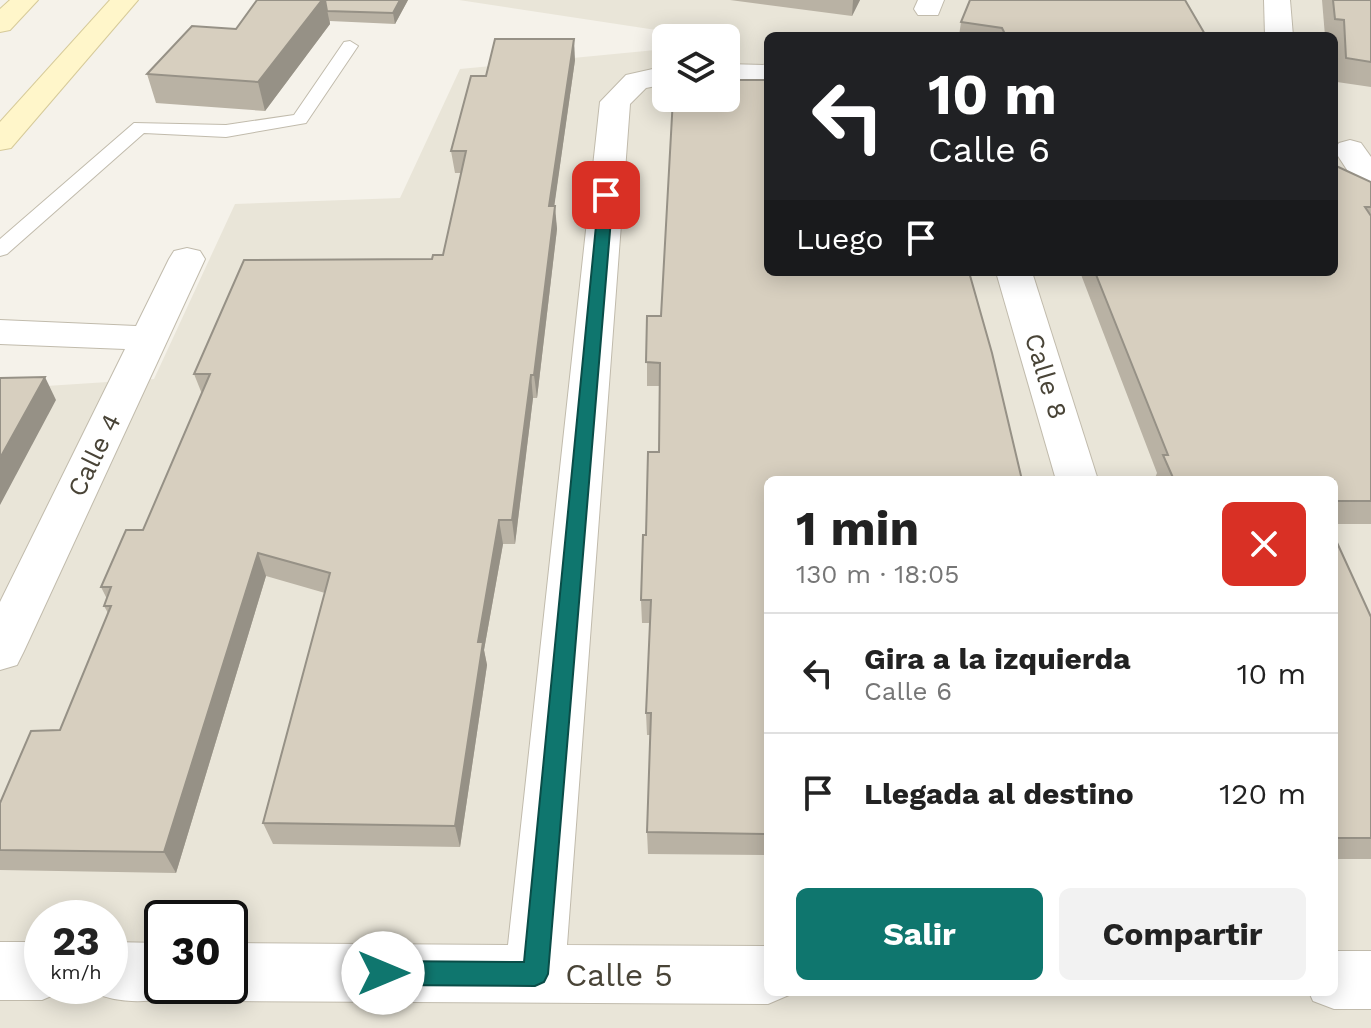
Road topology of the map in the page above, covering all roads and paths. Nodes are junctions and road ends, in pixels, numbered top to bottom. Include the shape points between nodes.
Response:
1 (25, 0) edge
2 (125, 0) edge
3 (1277, 0) edge
4 (0, 24) edge
5 (1279, 32) edge
6 (350, 46) dead end
7 (740, 73) edge
8 (764, 74) edge
9 (652, 78) edge
10 (0, 141) edge
11 (1352, 150) edge
12 (1371, 181) edge
13 (0, 250) edge
14 (187, 259) dead end
15 (1015, 276) edge
16 (0, 332) edge
17 (150, 338) junction
18 (1076, 476) edge
19 (0, 651) edge
20 (0, 971) edge
21 (24, 971) edge
22 (248, 972) edge
23 (535, 974) junction
24 (764, 975) edge
25 (1338, 980) edge
26 (1371, 980) edge

1 - 4 main road
2 - 10 main road
3 - 5 street
6 - 13 lane via 300,119 226,131 140,127
7 - 8 street
9 - 23 street via 636,81 615,102
11 - 12 street
14 - 17 street, Calle 4
15 - 18 street, Calle 8
16 - 17 street
17 - 19 street, Calle 4
20 - 21 street
22 - 23 street, Calle 5
23 - 24 street, Calle 5
25 - 26 street

